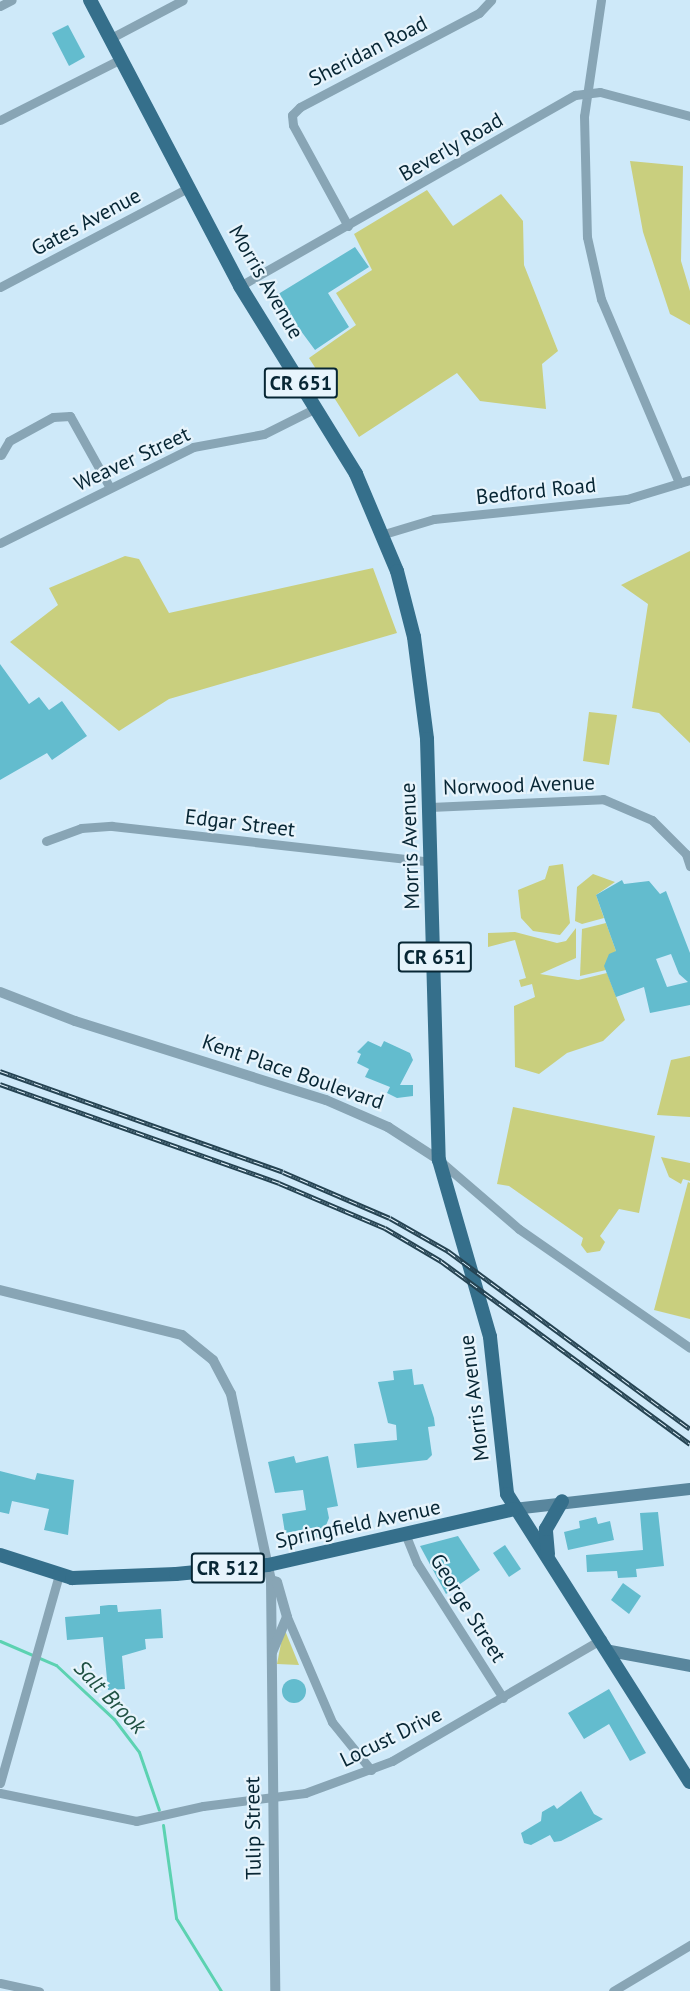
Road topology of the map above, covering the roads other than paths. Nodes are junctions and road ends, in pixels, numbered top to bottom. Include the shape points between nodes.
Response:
1 (12, 0) edge
2 (90, 0) edge
3 (183, 0) edge
4 (491, 0) edge
5 (601, 0) edge
6 (0, 6) edge
7 (111, 38) junction
8 (121, 59) junction
9 (588, 92) junction
10 (690, 116) edge
11 (0, 120) edge
12 (188, 188) junction
13 (348, 226) junction
14 (240, 286) junction
15 (0, 287) edge
16 (316, 408) junction
17 (1, 455) edge
18 (690, 480) edge
19 (679, 483) junction
20 (110, 488) junction
21 (384, 534) junction
22 (0, 543) edge
23 (430, 807) junction
24 (46, 841) dead end
25 (688, 850) edge
26 (432, 862) junction
27 (690, 866) edge
28 (0, 992) edge
29 (439, 1160) junction
30 (0, 1290) edge
31 (690, 1347) edge
32 (690, 1489) edge
33 (562, 1501) junction
34 (514, 1509) junction
35 (406, 1536) junction
36 (0, 1555) edge
37 (550, 1562) junction
38 (268, 1565) junction
39 (59, 1575) junction
40 (271, 1580) junction
41 (287, 1617) junction
42 (602, 1639) junction
43 (610, 1651) junction
44 (269, 1665) junction
45 (690, 1666) edge
46 (503, 1698) junction
47 (3, 1756) edge
48 (371, 1770) junction
49 (690, 1782) edge
50 (0, 1784) edge
51 (0, 1793) edge
52 (272, 1799) junction
53 (690, 1945) edge
54 (0, 1983) edge
55 (39, 1991) edge
56 (275, 1991) edge
57 (613, 1991) edge

1 - 6 street
2 - 7 main road, Morris Avenue / CR 651
3 - 7 street
4 - 13 street, Sheridan Road via 480,13 300,107 292,115 293,125
5 - 9 street
7 - 8 main road, Morris Avenue / CR 651
8 - 11 street
8 - 12 main road, Morris Avenue / CR 651
9 - 10 street
9 - 13 street, Beverly Road
9 - 19 street via 585,213 601,299
12 - 14 main road, Morris Avenue / CR 651
12 - 15 street, Gates Avenue
13 - 14 street, Beverly Road
14 - 16 main road, Morris Avenue / CR 651
16 - 20 street, Weaver Street via 264,434 193,447
16 - 21 main road, Morris Avenue / CR 651
17 - 20 street via 9,441 53,417 70,416
18 - 19 street, Bedford Road
19 - 21 street, Bedford Road via 607,502 421,521
20 - 22 street, Weaver Street
21 - 23 main road, Morris Avenue / CR 651 via 418,659
23 - 25 street, Norwood Avenue via 603,799 652,820
23 - 26 main road, Morris Avenue / CR 651
24 - 26 street, Edgar Street via 81,828 112,826
25 - 27 street, Norwood Avenue
26 - 29 main road, Morris Avenue / CR 651
28 - 29 street, Kent Place Boulevard via 64,1018 326,1100 388,1127
29 - 31 street, Kent Place Boulevard via 519,1229
29 - 34 main road, Morris Avenue / CR 651 via 490,1337 505,1485
30 - 38 street, Tulip Street via 169,1330 190,1340 213,1360 231,1394
32 - 33 main road, Springfield Avenue
33 - 34 main road, Springfield Avenue
33 - 37 main road via 545,1535
34 - 35 main road, Springfield Avenue / CR 512
34 - 37 main road, Morris Avenue
35 - 38 main road, Springfield Avenue / CR 512
35 - 46 street, George Street via 420,1570
36 - 39 main road, Springfield Avenue / CR 512
37 - 42 main road, Morris Avenue
38 - 39 main road, Springfield Avenue / CR 512 via 106,1579
38 - 40 street, Tulip Street
39 - 47 street
40 - 41 street via 277,1582
40 - 44 street, Tulip Street
41 - 44 street, Tulip Street
41 - 48 street via 332,1722
42 - 43 main road, Morris Avenue
42 - 46 street, Locust Drive
43 - 45 main road
43 - 49 main road, Morris Avenue
44 - 52 street, Tulip Street
46 - 48 street, Locust Drive
47 - 50 street
48 - 52 street, Locust Drive
51 - 52 street, Locust Drive via 136,1821 203,1806
52 - 56 street, Tulip Street
53 - 57 street
54 - 55 street

